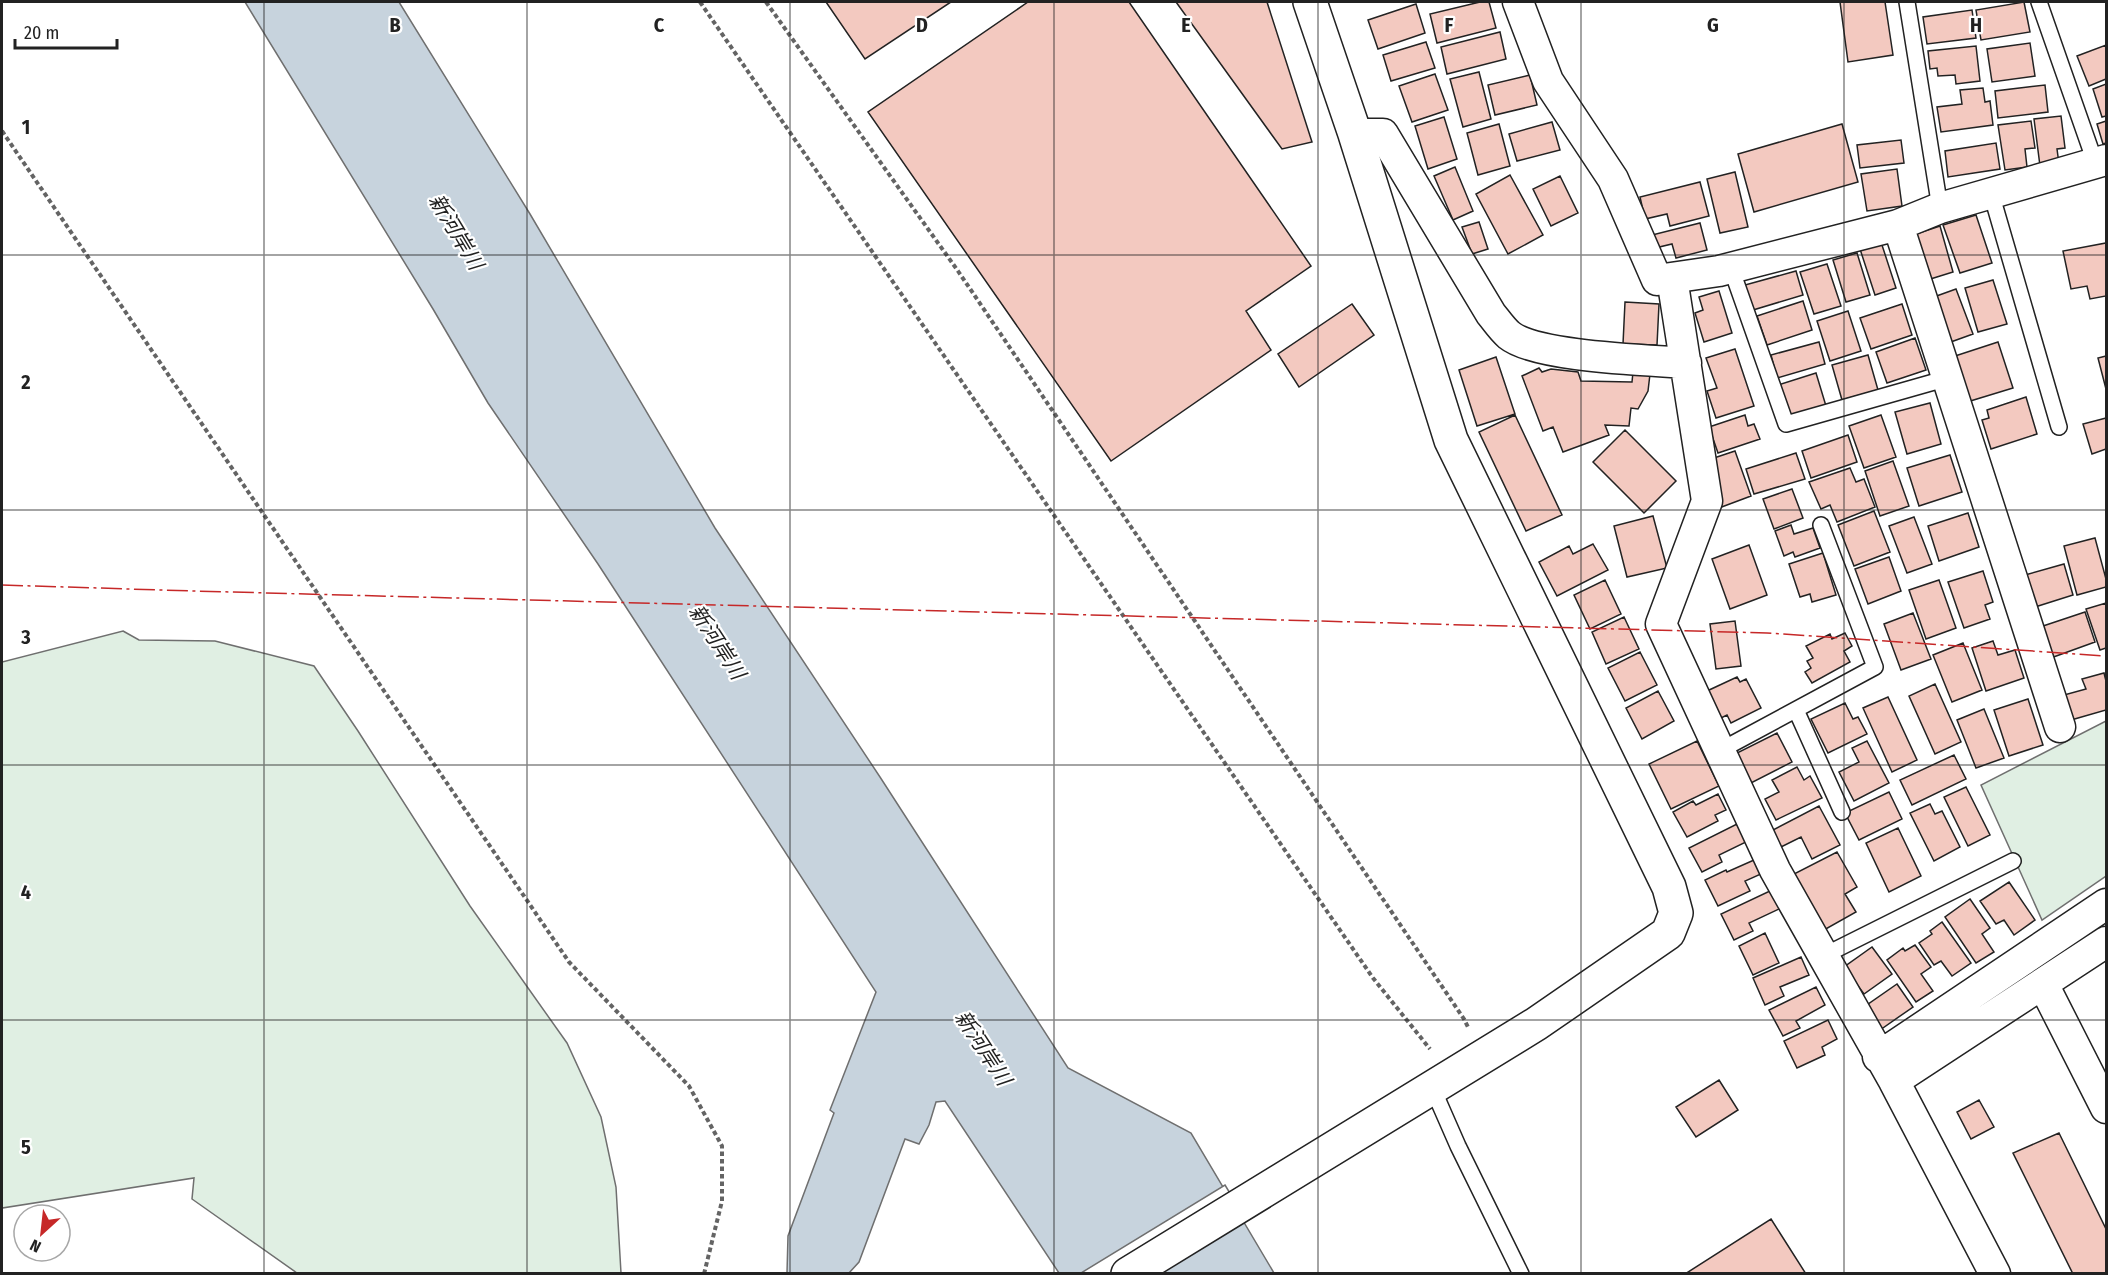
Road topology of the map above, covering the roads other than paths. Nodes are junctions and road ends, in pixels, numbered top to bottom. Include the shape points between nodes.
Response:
1 (1310, 2) edge
2 (1518, 2) edge
3 (1907, 2) edge
4 (2038, 2) edge
5 (1355, 134) junction
6 (2101, 161) edge
7 (1991, 193) junction
8 (1940, 208) junction
9 (1898, 225) junction
10 (1731, 268) junction
11 (1672, 278) junction
12 (1686, 363) junction
13 (1948, 378) junction
14 (2059, 427) dead end
15 (1821, 525) dead end
16 (1796, 710) junction
17 (2061, 727) dead end
18 (1720, 750) junction
19 (1842, 812) dead end
20 (2013, 861) dead end
21 (2106, 904) edge
22 (2106, 942) edge
23 (1823, 956) junction
24 (2043, 984) junction
25 (1886, 1069) junction
26 (1426, 1093) junction
27 (2106, 1108) edge
28 (1128, 1274) edge
29 (1521, 1274) edge
30 (1995, 1274) edge

1 - 5 street
2 - 11 street via 1548,81 1613,179 1657,280
3 - 8 lane
4 - 6 lane
5 - 12 street via 1383,134 1491,314 1509,335 1529,345 1565,352
5 - 26 street via 1451,440 1669,887 1676,913 1668,933 1536,1024
6 - 7 street
7 - 8 street
7 - 14 lane
8 - 9 street
9 - 10 street
9 - 13 street
10 - 11 street
10 - 13 lane via 1786,424
11 - 12 street
12 - 18 street via 1707,501 1661,624
13 - 17 street
15 - 16 lane via 1875,667
16 - 18 lane
16 - 19 lane
18 - 23 street via 1775,870
20 - 23 lane
21 - 25 street
22 - 24 street
23 - 25 street
24 - 25 street
24 - 27 street
25 - 30 street
26 - 28 street
26 - 29 lane via 1458,1146

